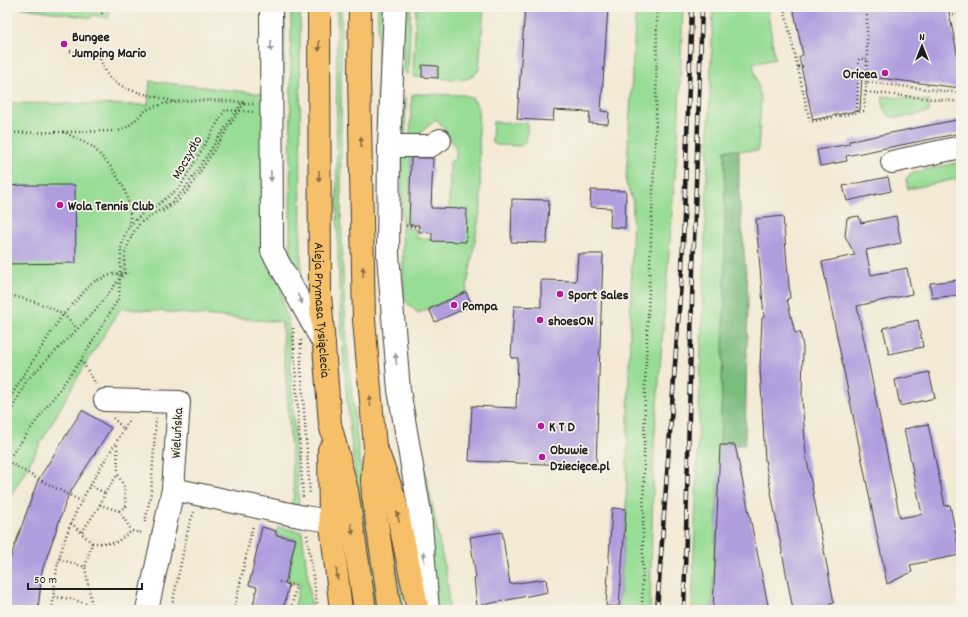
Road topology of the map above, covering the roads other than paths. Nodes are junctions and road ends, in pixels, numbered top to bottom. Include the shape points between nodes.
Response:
1 (271, 7) edge
2 (319, 7) edge
3 (360, 7) edge
4 (395, 7) edge
5 (440, 140) dead end
6 (389, 146) junction
7 (961, 147) edge
8 (892, 162) dead end
9 (324, 344) junction
10 (105, 400) road end
11 (330, 424) junction
12 (374, 440) junction
13 (172, 489) junction
14 (316, 519) junction
15 (147, 610) edge
16 (341, 610) edge
17 (364, 610) edge
18 (390, 610) edge
19 (418, 610) edge
20 (428, 610) edge

1 -> 9 street via 272,251
2 -> 9 main road, Aleja Prymasa Tysiąclecia via 319,240
12 -> 3 main road via 364,320
4 - 6 street
5 - 6 street via 430,146
20 -> 6 street via 420,513 399,390 391,313 388,255
7 - 8 street
9 - 11 main road, Aleja Prymasa Tysiąclecia
10 - 13 street, Wieluńska via 179,402
11 - 14 main road via 328,473
11 -> 17 main road, Aleja Prymasa Tysiąclecia via 347,490
12 - 18 main road via 373,496
19 -> 12 main road via 394,496
13 - 14 street
13 - 15 street, Wieluńska
14 -> 16 main road

